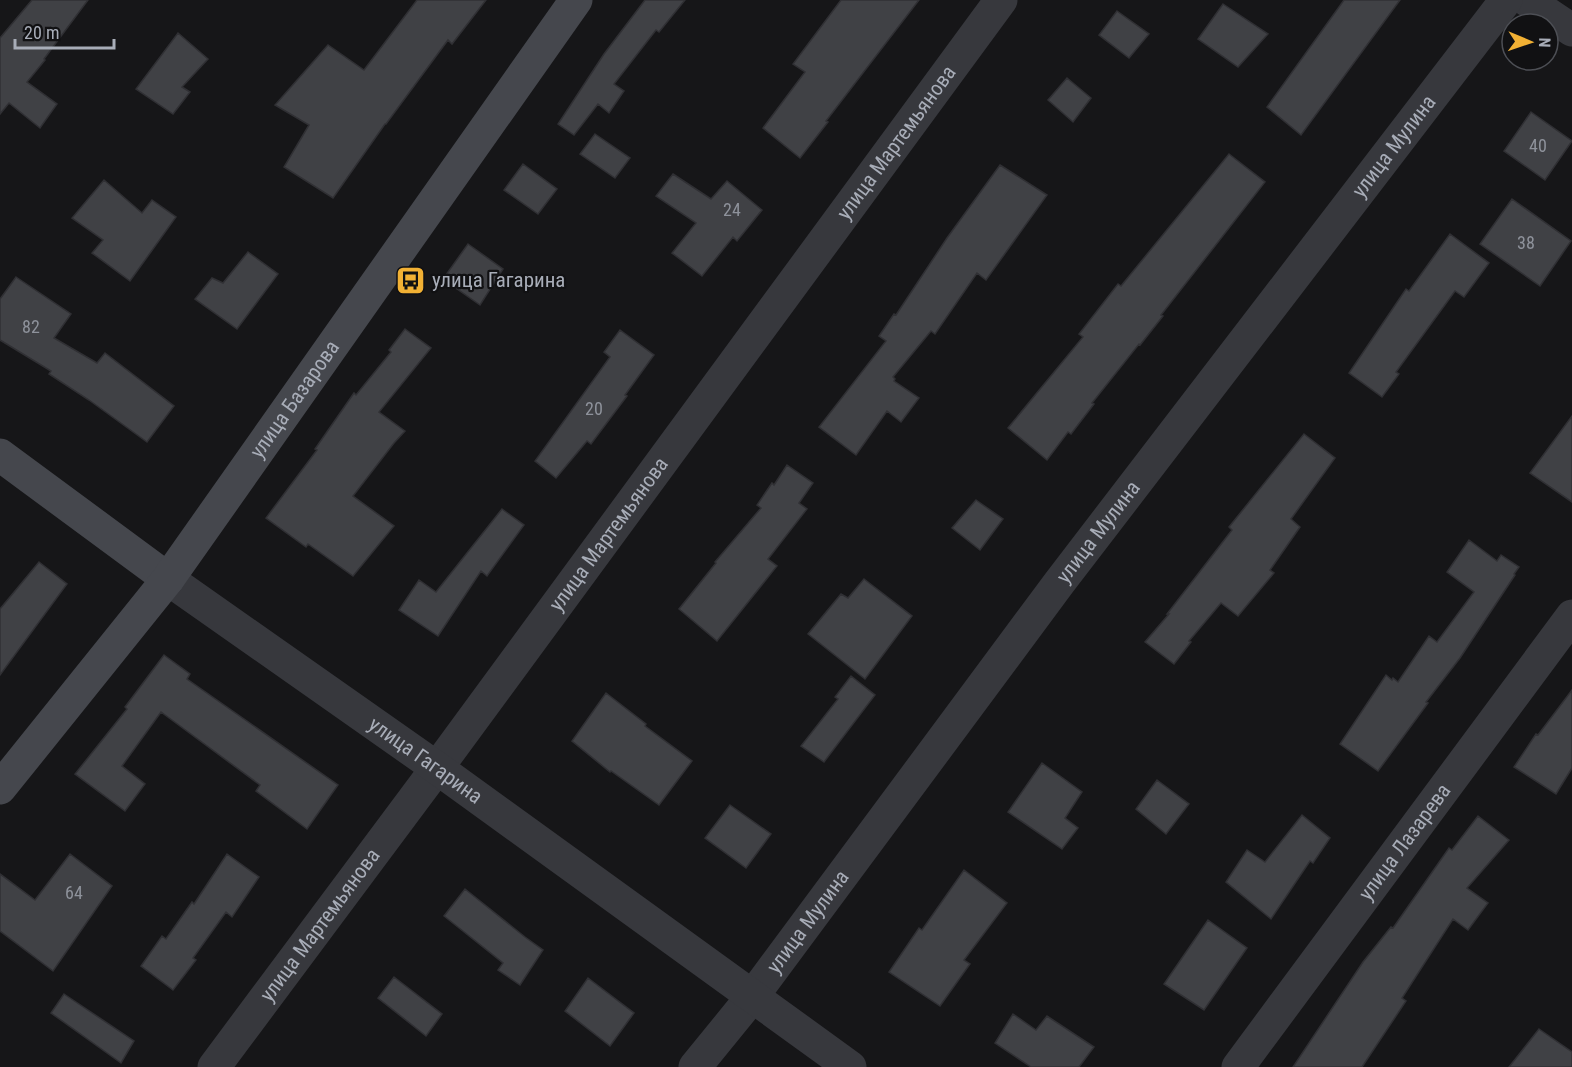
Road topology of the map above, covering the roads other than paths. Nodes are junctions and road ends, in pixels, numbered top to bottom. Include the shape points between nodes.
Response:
1 (576, 0) edge
2 (1001, 0) edge
3 (1506, 0) edge
4 (1527, 0) edge
5 (1572, 30) edge
6 (0, 455) edge
7 (168, 579) junction
8 (1572, 616) edge
9 (437, 768) junction
10 (0, 788) edge
11 (752, 997) junction
12 (213, 1067) edge
13 (695, 1067) edge
14 (850, 1067) edge
15 (1238, 1067) edge

1 - 7 main road, улица Базарова
2 - 9 street, улица Мартемьянова
3 - 11 street, улица Мулина via 1059,583
4 - 5 street
6 - 7 main road, улица Гагарина
7 - 9 street, улица Гагарина
7 - 10 main road, улица Базарова
8 - 15 street, улица Лазарева
9 - 11 street, улица Гагарина
9 - 12 street, улица Мартемьянова
11 - 13 street, улица Мулина
11 - 14 street, улица Гагарина

